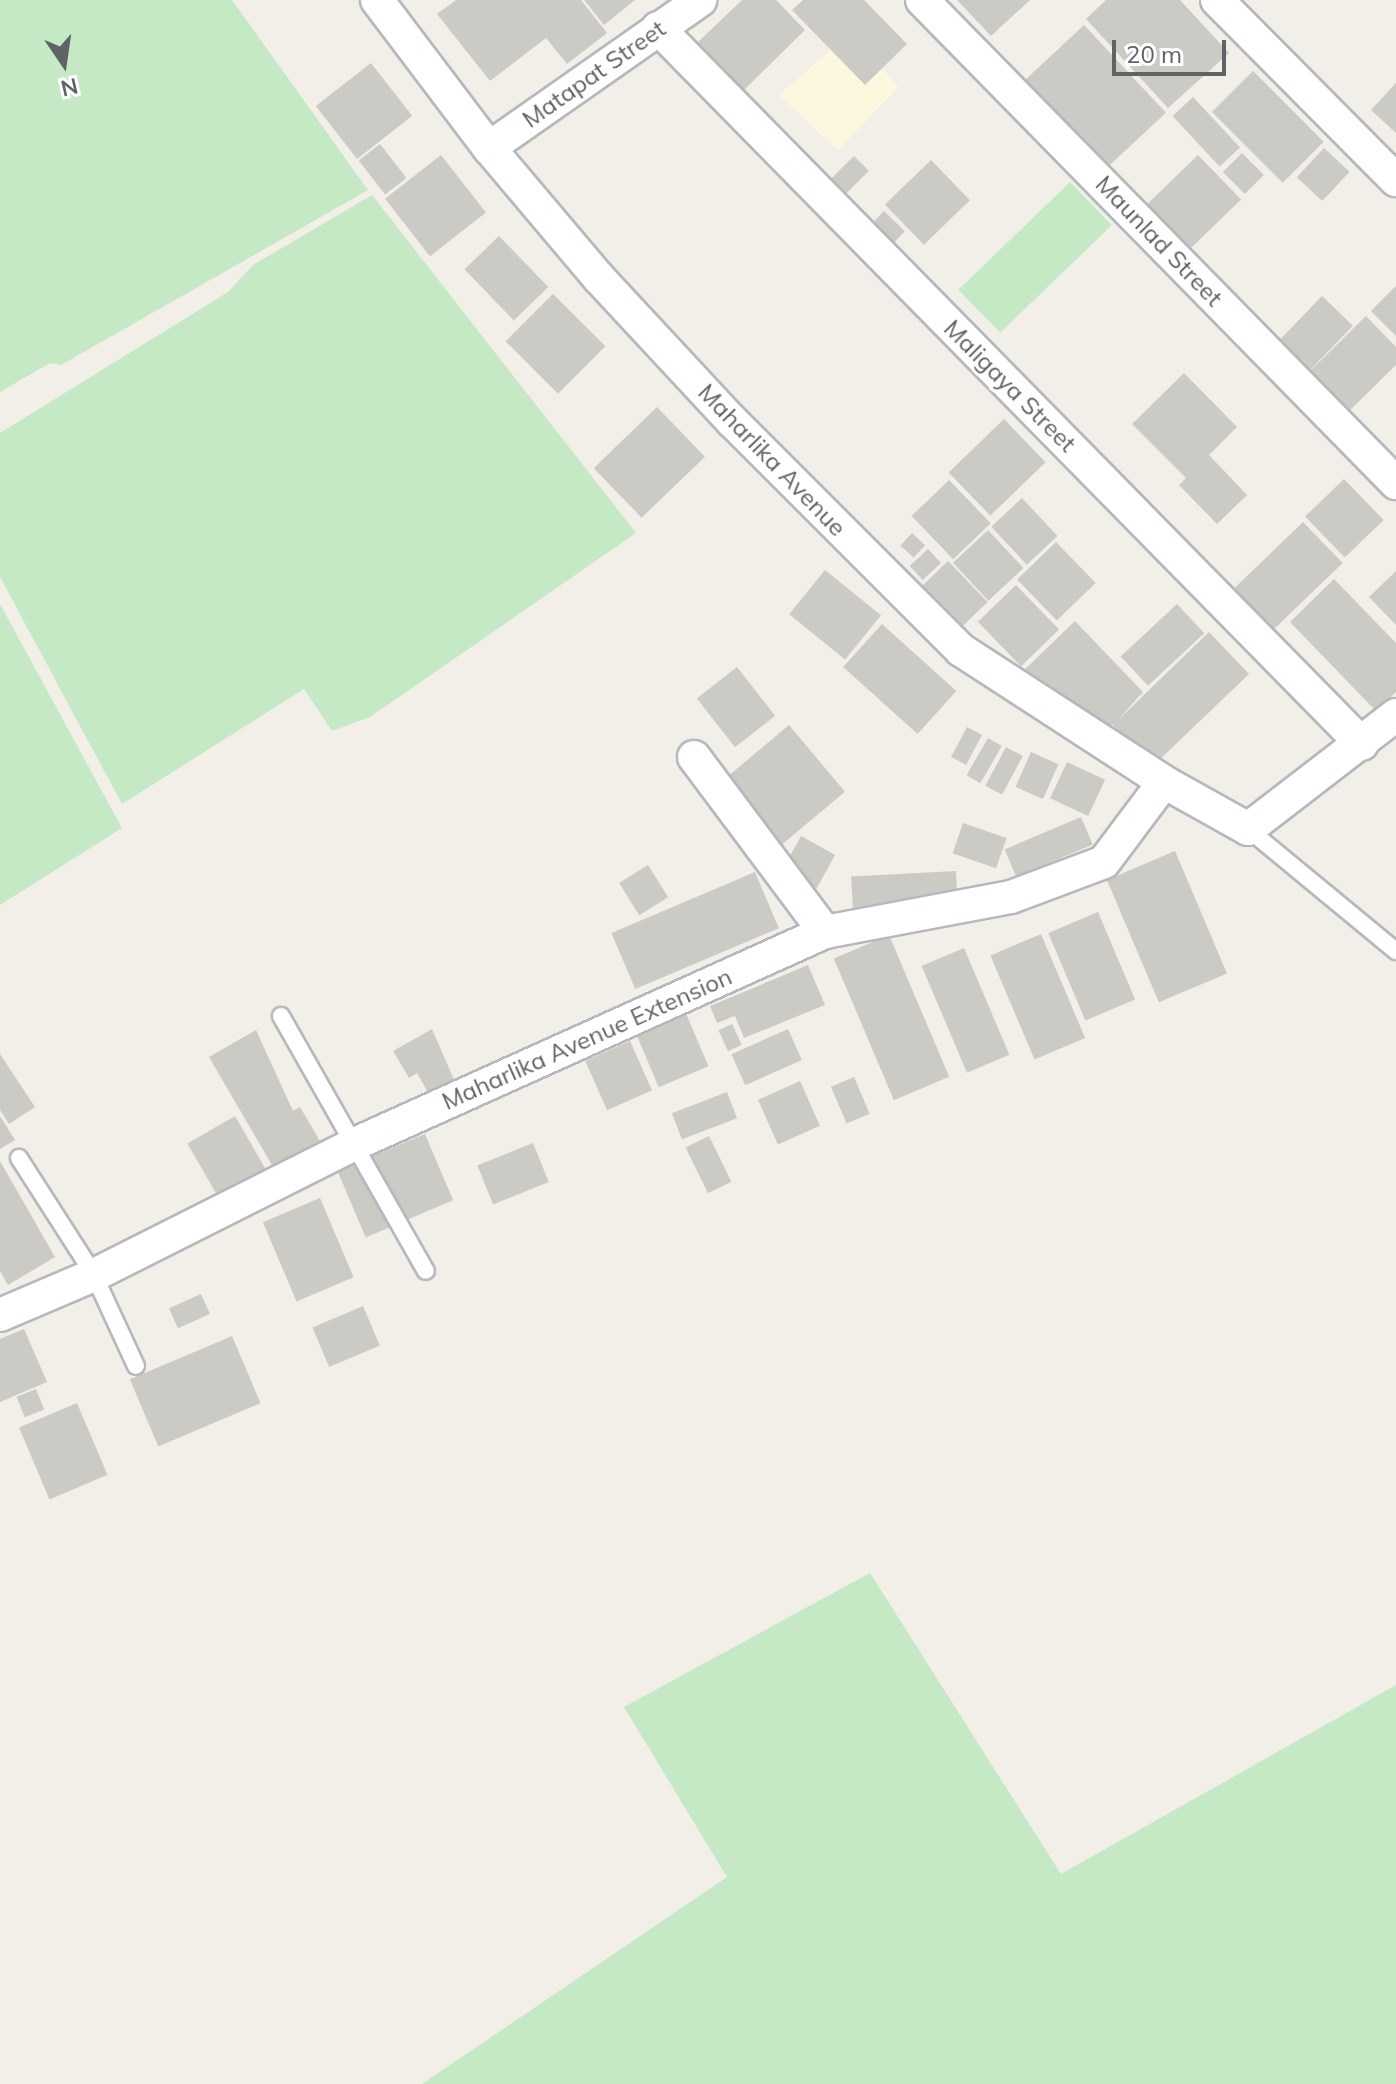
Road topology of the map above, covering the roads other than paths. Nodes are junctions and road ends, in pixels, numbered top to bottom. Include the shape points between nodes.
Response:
1 (377, 0) edge
2 (700, 0) edge
3 (922, 0) edge
4 (1217, 0) edge
5 (658, 28) junction
6 (489, 148) junction
7 (1396, 180) edge
8 (1396, 483) edge
9 (1396, 715) edge
10 (1362, 744) junction
11 (694, 757) dead end
12 (1164, 782) junction
13 (1248, 829) junction
14 (825, 932) junction
15 (1396, 951) edge
16 (281, 1016) dead end
17 (357, 1143) junction
18 (19, 1158) dead end
19 (426, 1271) dead end
20 (94, 1275) junction
21 (0, 1315) edge
22 (136, 1366) dead end

1 - 6 street, Maharlika Avenue
2 - 5 street, Matapat Street
3 - 8 street, Maunlad Street
4 - 7 street
5 - 6 street, Matapat Street
5 - 10 street, Maligaya Street
6 - 12 street, Maharlika Avenue via 599,278 722,410 961,650
9 - 10 street
10 - 13 street
11 - 14 street
12 - 13 street, Maharlika Avenue
12 - 14 street, Maharlika Avenue Extension via 1104,862 1011,897
13 - 15 lane
14 - 17 street, Maharlika Avenue Extension
16 - 17 lane
17 - 19 lane
17 - 20 street, Maharlika Avenue Extension
18 - 20 lane
20 - 21 street, Maharlika Avenue Extension
20 - 22 lane

